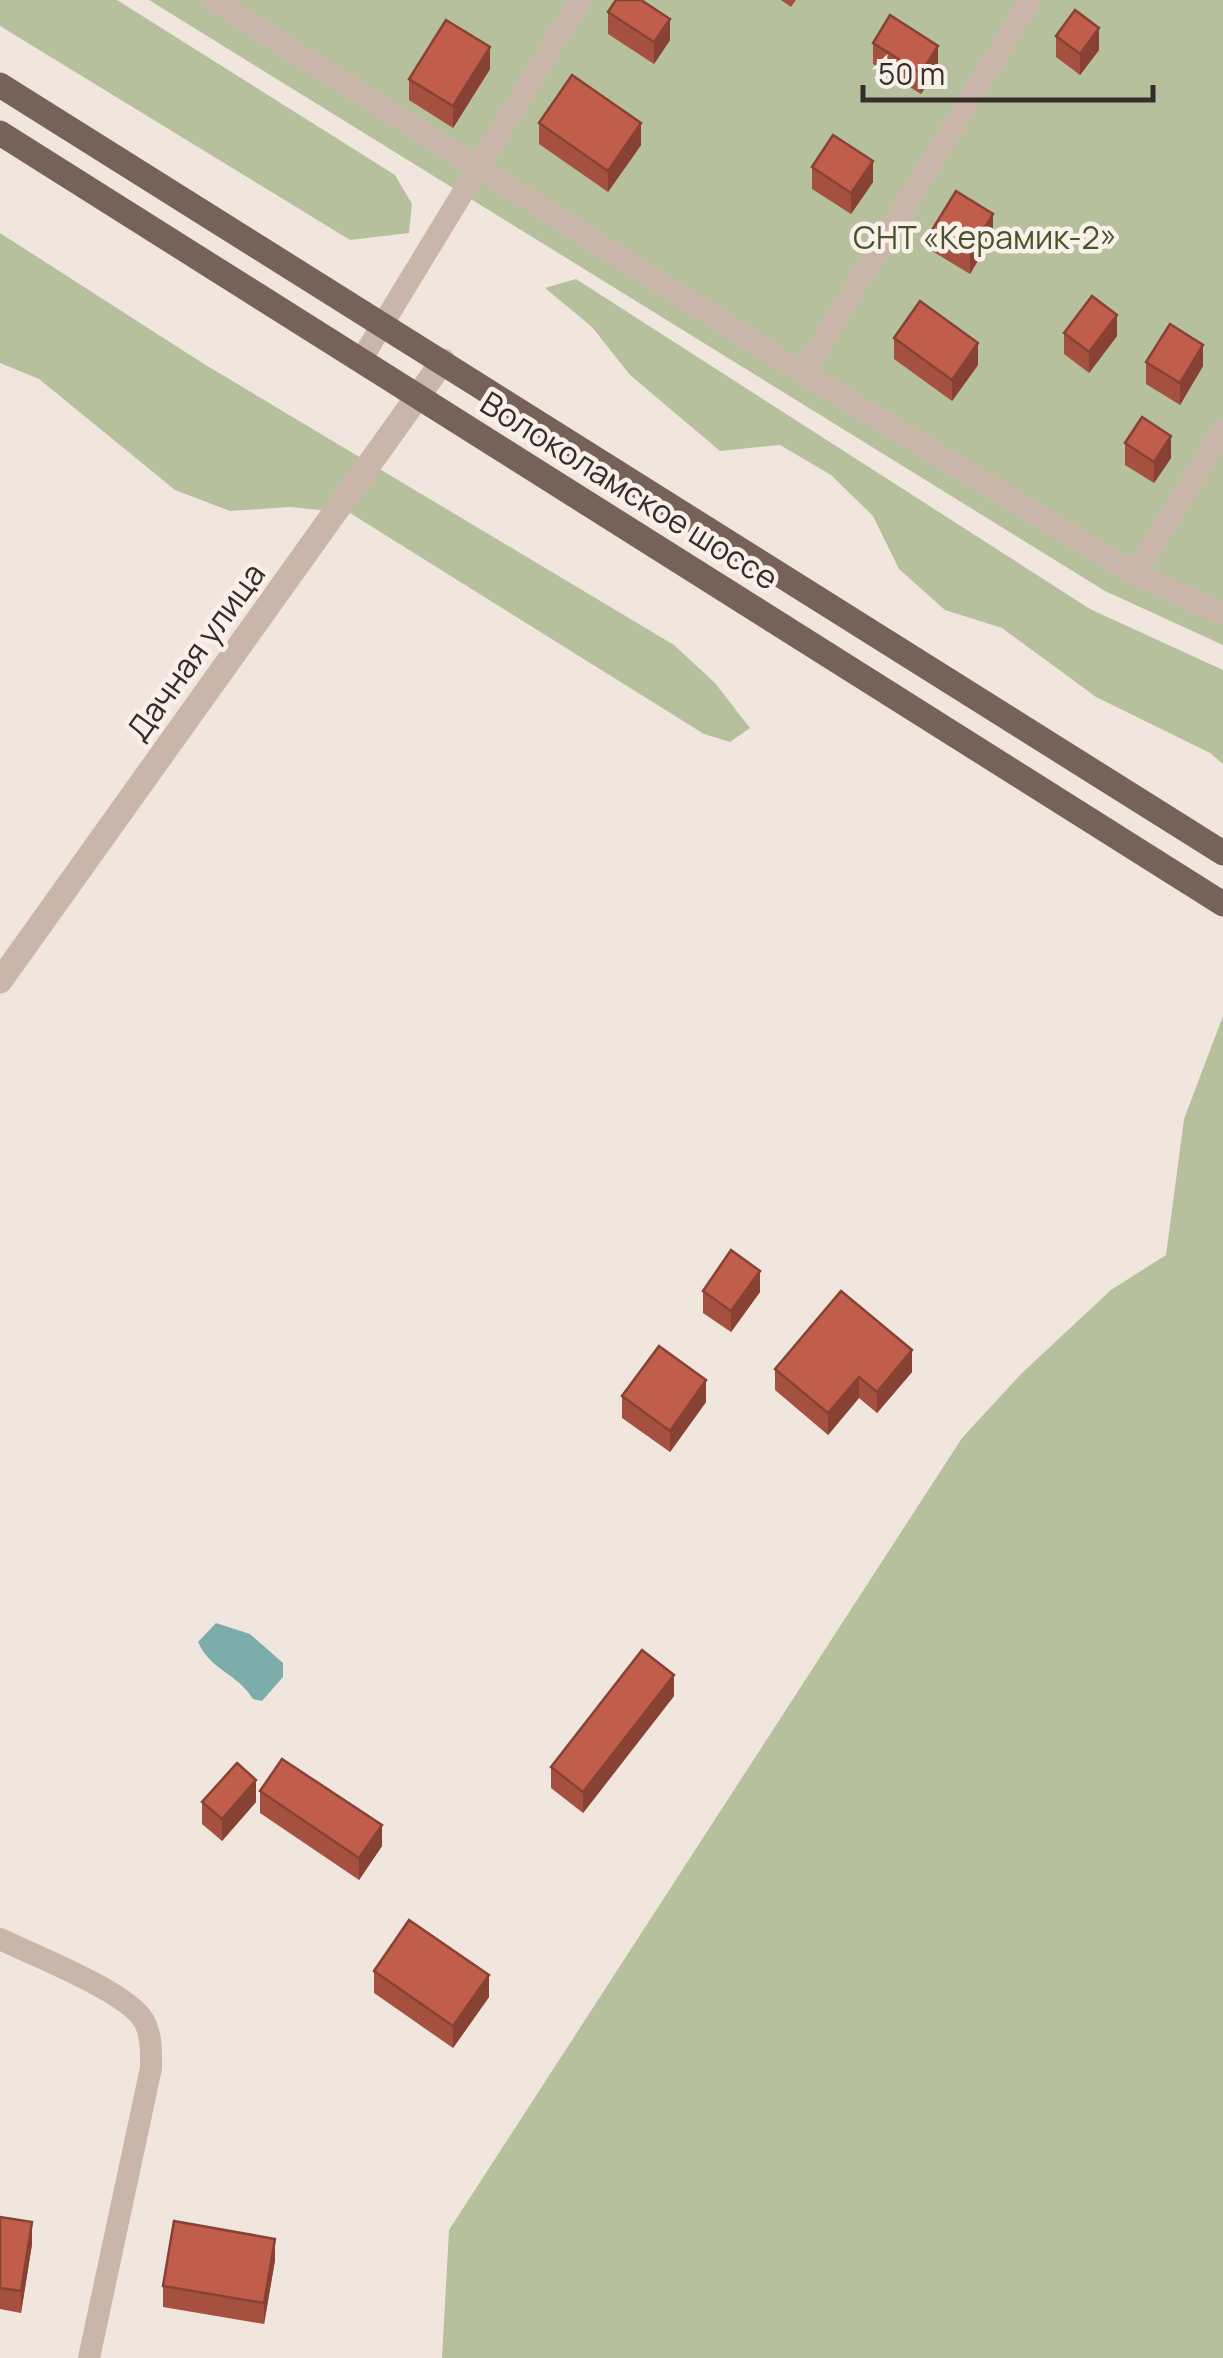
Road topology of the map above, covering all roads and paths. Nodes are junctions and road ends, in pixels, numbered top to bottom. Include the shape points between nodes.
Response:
1 (213, 0) edge
2 (580, 0) edge
3 (1030, 0) edge
4 (0, 85) edge
5 (0, 133) edge
6 (477, 170) junction
7 (384, 324) junction
8 (361, 360) junction
9 (443, 361) junction
10 (802, 373) junction
11 (418, 396) junction
12 (1223, 430) edge
13 (1135, 574) junction
14 (1223, 614) edge
15 (1223, 853) edge
16 (1223, 904) edge
17 (0, 981) edge
18 (0, 1939) edge
19 (90, 2358) edge

1 - 6 lane
2 - 6 lane
3 - 10 lane
4 - 7 main road, Волоколамское шоссе
5 - 8 main road, Волоколамское шоссе
6 - 7 lane
6 - 10 lane
7 - 8 lane
7 - 9 main road, Волоколамское шоссе
8 - 11 main road, Волоколамское шоссе
9 - 11 street, Дачная улица
9 - 15 main road, Волоколамское шоссе
10 - 13 lane
11 - 16 main road, Волоколамское шоссе
11 - 17 street, Дачная улица
12 - 13 lane
13 - 14 lane
18 - 19 lane via 124,1999 144,2020 151,2041 151,2068

